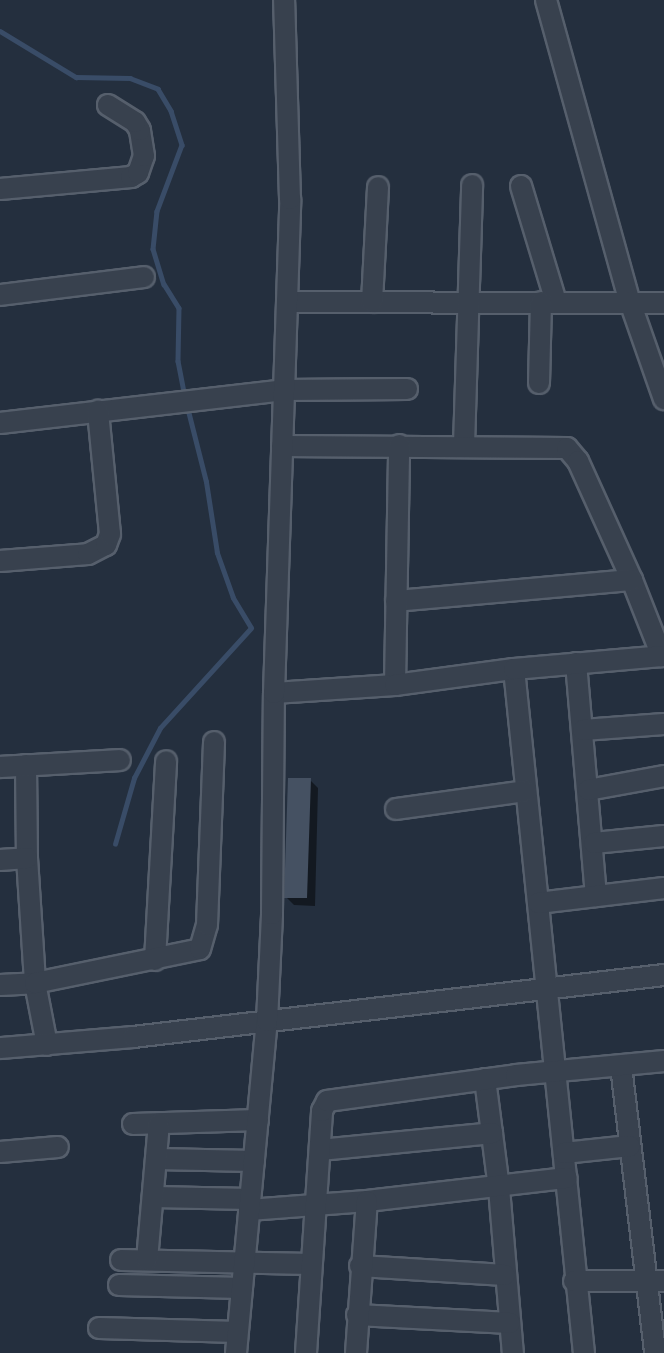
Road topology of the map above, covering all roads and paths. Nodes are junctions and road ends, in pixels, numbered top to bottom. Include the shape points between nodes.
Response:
1 (284, 0) edge
2 (546, 0) edge
3 (108, 105) dead end
4 (472, 185) dead end
5 (521, 186) dead end
6 (378, 187) dead end
7 (0, 189) edge
8 (144, 278) dead end
9 (0, 295) edge
10 (466, 301) junction
11 (286, 302) junction
12 (372, 302) junction
13 (548, 302) junction
14 (630, 302) junction
15 (664, 303) edge
16 (539, 383) dead end
17 (407, 389) dead end
18 (284, 390) junction
19 (664, 399) edge
20 (98, 411) junction
21 (0, 423) edge
22 (399, 445) junction
23 (464, 445) junction
24 (282, 446) junction
25 (0, 561) edge
26 (632, 580) junction
27 (396, 601) junction
28 (663, 656) edge
29 (576, 663) junction
30 (514, 669) junction
31 (395, 685) junction
32 (274, 693) junction
33 (664, 724) edge
34 (583, 730) junction
35 (214, 742) dead end
36 (120, 760) dead end
37 (166, 761) dead end
38 (27, 765) junction
39 (0, 767) edge
40 (664, 776) edge
41 (588, 790) junction
42 (526, 791) junction
43 (396, 809) dead end
44 (664, 836) edge
45 (594, 843) junction
46 (27, 858) junction
47 (0, 860) edge
48 (664, 888) edge
49 (596, 896) junction
50 (538, 903) junction
51 (155, 960) junction
52 (664, 979) edge
53 (36, 983) junction
54 (0, 986) edge
55 (548, 988) junction
56 (267, 1021) junction
57 (47, 1045) junction
58 (0, 1048) edge
59 (664, 1061) edge
60 (621, 1066) junction
61 (558, 1071) junction
62 (484, 1079) junction
63 (258, 1120) junction
64 (133, 1124) dead end
65 (159, 1124) junction
66 (492, 1132) junction
67 (630, 1146) junction
68 (58, 1147) dead end
69 (320, 1150) junction
70 (0, 1152) edge
71 (564, 1152) junction
72 (156, 1159) junction
73 (254, 1161) junction
74 (567, 1179) junction
75 (499, 1188) junction
76 (154, 1197) junction
77 (367, 1202) junction
78 (250, 1204) junction
79 (315, 1205) junction
80 (121, 1260) dead end
81 (147, 1260) junction
82 (244, 1261) junction
83 (311, 1264) junction
84 (360, 1266) junction
85 (505, 1275) junction
86 (574, 1281) junction
87 (655, 1281) edge
88 (119, 1285) dead end
89 (242, 1288) junction
90 (357, 1315) junction
91 (510, 1323) junction
92 (99, 1328) dead end
93 (237, 1332) junction
94 (658, 1340) edge
95 (236, 1353) edge
96 (306, 1353) edge
97 (356, 1353) edge
98 (513, 1353) edge
99 (584, 1353) edge

1 - 11 street via 289,117
2 - 14 street
3 - 7 street via 135,122 140,130 144,156 138,173 131,177
4 - 10 street
5 - 13 street
6 - 12 street
8 - 9 street
10 - 12 street
10 - 13 street
10 - 23 street
11 - 12 street
11 - 18 street
13 - 14 street
13 - 16 street
14 - 15 street
14 - 19 street
17 - 18 street
18 - 20 street
18 - 24 street
20 - 21 street
20 - 25 street via 110,534 106,545 88,554
22 - 23 street
22 - 24 street
22 - 27 street
23 - 26 street via 567,448 578,461
24 - 32 street
26 - 27 street
26 - 28 street
27 - 31 street
28 - 29 street
29 - 30 street
29 - 34 street
30 - 31 street
30 - 42 street
31 - 32 street
32 - 56 street
33 - 34 street
34 - 41 street
35 - 51 street via 205,941 191,954
36 - 38 street
37 - 51 street
38 - 39 street
38 - 46 street
40 - 41 street
41 - 45 street
42 - 43 street
42 - 50 street
44 - 45 street
45 - 49 street
46 - 47 street
46 - 53 street
48 - 49 street
49 - 50 street
50 - 55 street
51 - 53 street
52 - 55 street
53 - 54 street
53 - 57 street
55 - 56 street
55 - 61 street
56 - 57 street
56 - 63 street
57 - 58 street
59 - 60 street
60 - 61 street
60 - 67 street
61 - 62 street
61 - 71 street
62 - 66 street
62 - 69 street via 327,1101
63 - 65 street
63 - 73 street
64 - 65 street
65 - 72 street
66 - 69 street
66 - 75 street
67 - 71 street
67 - 87 street
68 - 70 street
69 - 79 street
71 - 74 street
72 - 73 street
72 - 76 street
73 - 78 street
74 - 75 street
74 - 86 street
75 - 77 street
75 - 85 street
76 - 78 street
76 - 81 street
77 - 79 street
77 - 84 street
78 - 79 street
78 - 82 street
79 - 83 street
80 - 81 street
81 - 82 street
82 - 83 street
82 - 89 street
83 - 96 street
84 - 85 street
84 - 90 street
85 - 91 street
86 - 87 street
86 - 99 street
87 - 94 street
88 - 89 street
89 - 93 street
90 - 91 street
90 - 97 street
91 - 98 street
92 - 93 street
93 - 95 street

